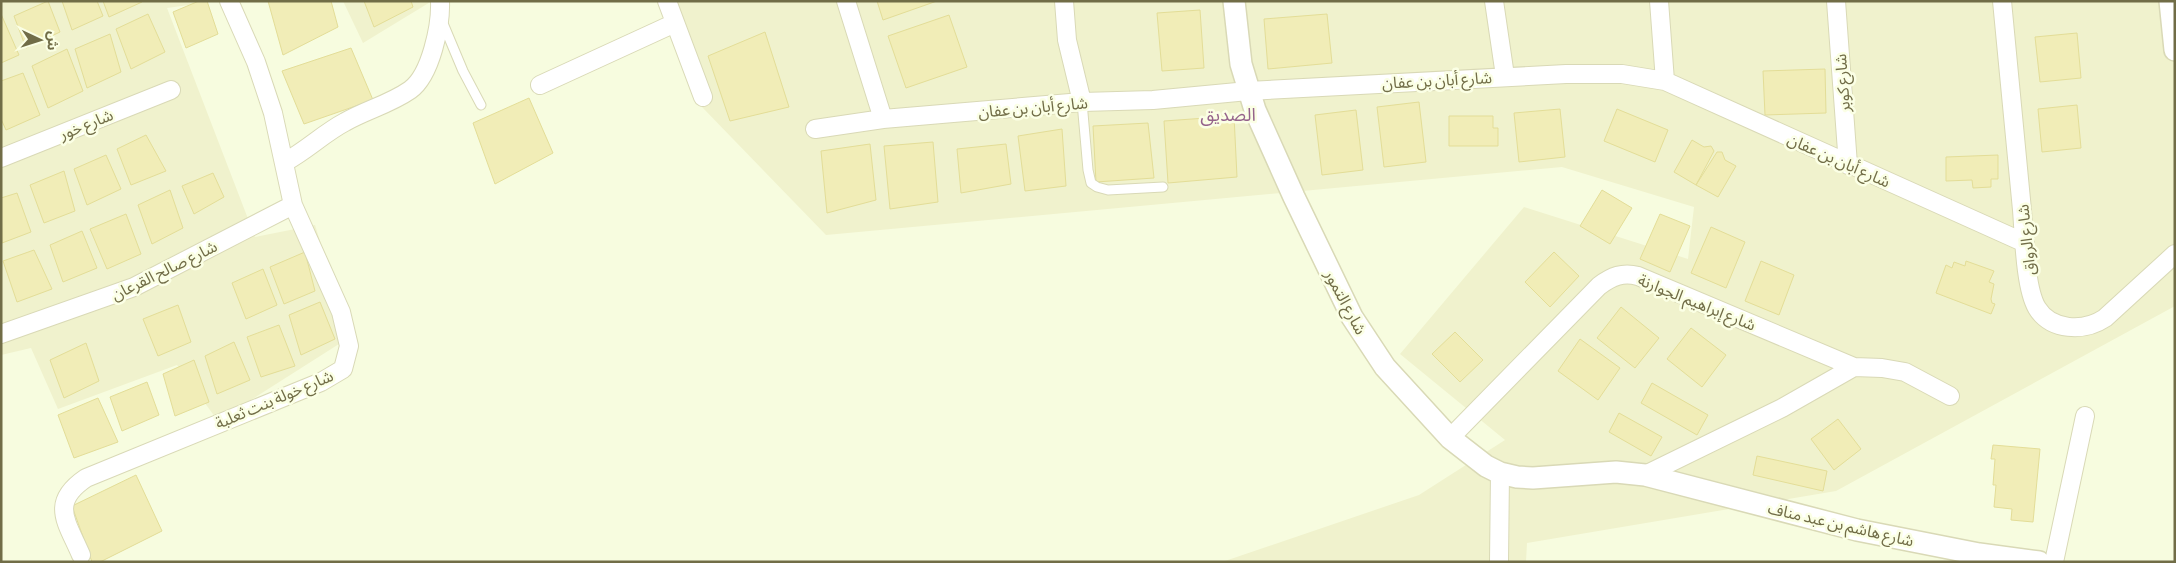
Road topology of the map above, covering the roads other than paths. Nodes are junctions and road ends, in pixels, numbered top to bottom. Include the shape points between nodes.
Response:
1 (229, 1) edge
2 (667, 1) edge
3 (846, 1) edge
4 (1064, 1) edge
5 (1234, 1) edge
6 (1494, 1) edge
7 (1659, 1) edge
8 (1836, 1) edge
9 (2002, 1) edge
10 (2170, 1) edge
11 (440, 9) edge
12 (675, 23) junction
13 (2175, 48) edge
14 (1505, 76) junction
15 (1664, 81) junction
16 (540, 85) dead end
17 (171, 90) dead end
18 (1248, 91) junction
19 (703, 97) dead end
20 (1082, 102) junction
21 (481, 105) dead end
22 (883, 119) junction
23 (815, 129) dead end
24 (1, 158) edge
25 (285, 162) junction
26 (1848, 165) junction
27 (1162, 186) dead end
28 (294, 205) junction
29 (2025, 243) junction
30 (2175, 254) edge
31 (1, 334) edge
32 (1854, 367) junction
33 (1950, 396) dead end
34 (2084, 416) dead end
35 (1450, 438) junction
36 (1500, 473) junction
37 (1645, 475) junction
38 (81, 554) dead end
39 (1973, 558) edge
40 (1499, 562) edge
41 (2039, 562) edge
42 (2054, 562) edge

1 - 25 street, شارع خولة بنت ثعلبة via 256,62
2 - 12 street
3 - 22 street
4 - 20 street via 1067,40
5 - 18 street, شارع التمور via 1241,64
6 - 14 street
7 - 15 street
8 - 26 street, شارع كوبر
9 - 29 street, شارع الرواق
10 - 13 street
11 - 21 lane via 463,71
11 - 25 street via 432,53 411,89 344,122
12 - 16 street
12 - 19 street
14 - 15 street, شارع أبان بن عفان via 1622,74
14 - 18 street, شارع أبان بن عفان
15 - 26 street, شارع أبان بن عفان
17 - 24 street, شارع خور
18 - 20 street, شارع أبان بن عفان via 1153,100
18 - 35 street, شارع التمور via 1294,197 1352,317 1385,367
20 - 22 street, شارع أبان بن عفان
20 - 27 lane via 1091,183 1108,190
22 - 23 street, شارع أبان بن عفان
25 - 28 street, شارع خولة بنت ثعلبة
26 - 29 street, شارع أبان بن عفان
28 - 31 street, شارع صالح القرعان via 134,287
28 - 38 street, شارع خولة بنت ثعلبة via 341,312 350,346 343,369 321,382 86,478 72,487 63,503 64,516
29 - 30 street, شارع الرواق via 2036,307 2054,323 2073,327 2091,326 2105,318
32 - 33 street, شارع إبراهيم الجوارنة via 1905,372
32 - 35 street, شارع إبراهيم الجوارنة via 1638,276 1619,274 1600,286
32 - 37 street via 1782,408
34 - 42 street
35 - 36 street, شارع التمور
36 - 37 street via 1533,478 1616,472
36 - 40 street
37 - 39 street, شارع هاشم بن عبد مناف
39 - 41 street, شارع هاشم بن عبد مناف

